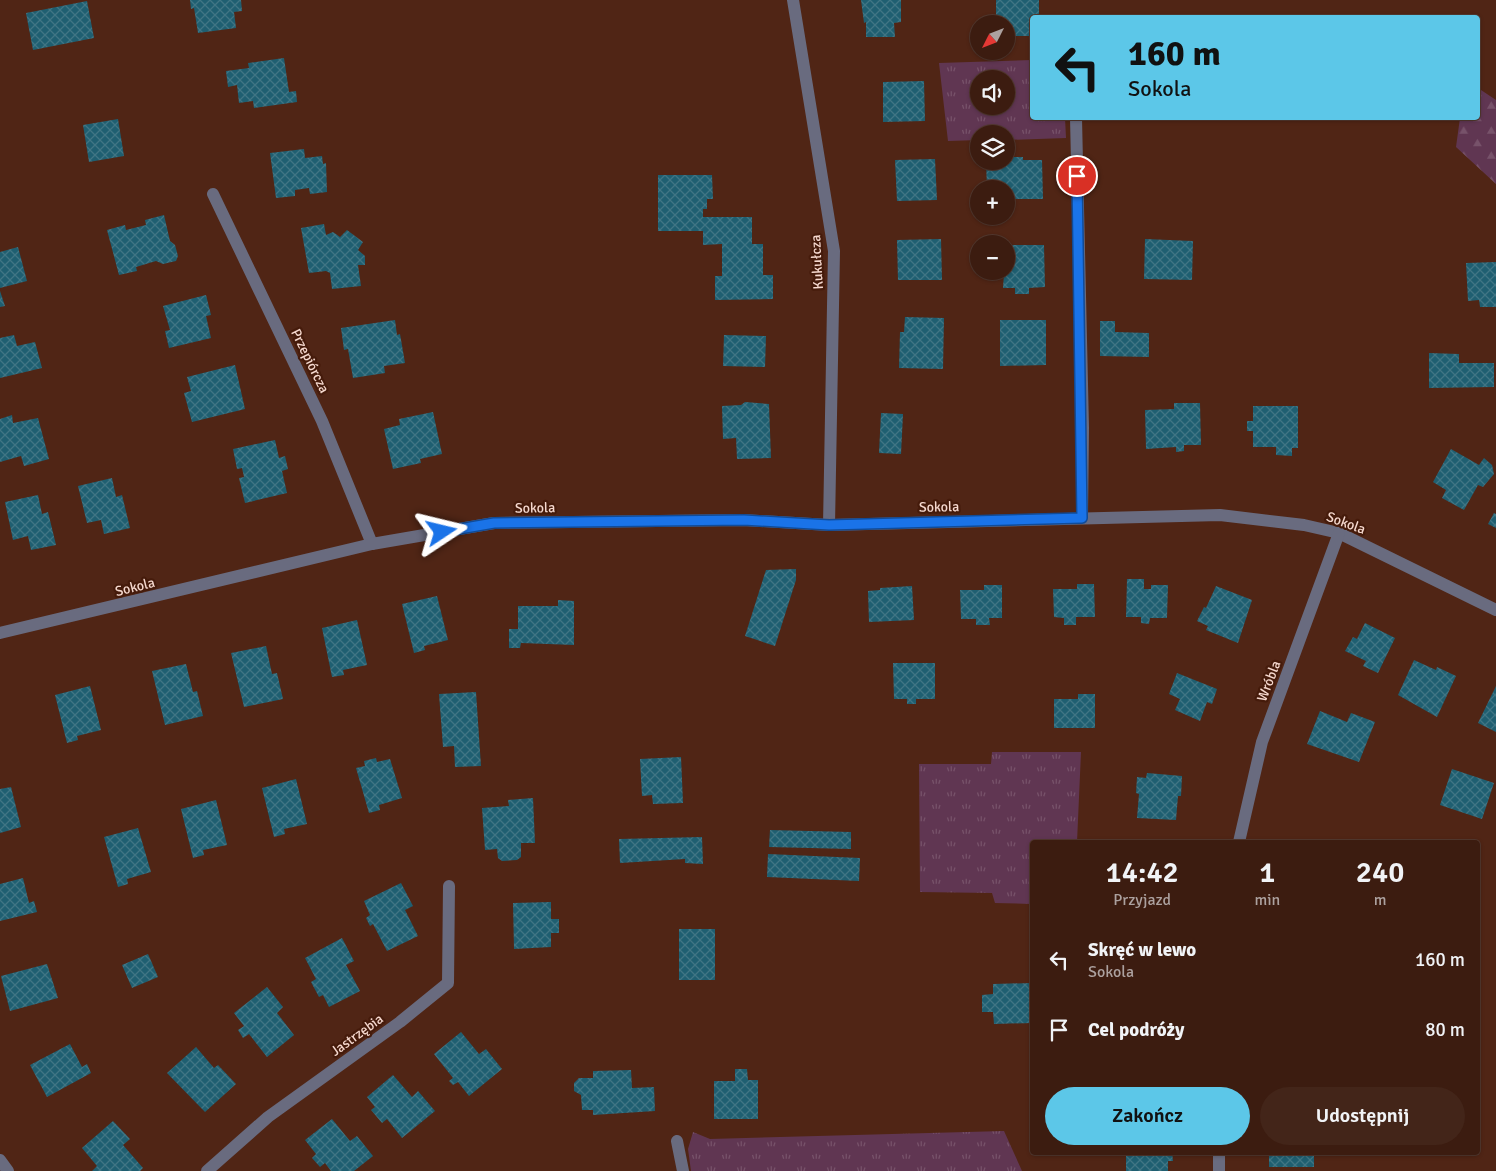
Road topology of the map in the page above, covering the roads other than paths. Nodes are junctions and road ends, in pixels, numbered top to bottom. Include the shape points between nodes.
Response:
1 (793, 0) edge
2 (1076, 120) edge
3 (213, 194) dead end
4 (1082, 518) junction
5 (829, 525) junction
6 (1339, 534) junction
7 (372, 544) junction
8 (1496, 610) edge
9 (0, 633) edge
10 (1239, 840) edge
11 (449, 886) dead end
12 (677, 1141) dead end
13 (1219, 1155) edge
14 (0, 1160) edge
15 (8, 1171) edge
16 (207, 1171) edge
17 (683, 1171) edge
18 (1219, 1171) edge

1 - 5 street, Kukułcza via 834,251
2 - 4 street
3 - 7 street, Przepiórcza via 322,420
4 - 5 street, Sokola
4 - 6 street, Sokola via 1220,515 1304,525
5 - 7 street, Sokola via 744,520 494,523
6 - 8 street, Sokola
6 - 10 street, Wróbla via 1262,742
7 - 9 street, Sokola
11 - 16 street, Jastrzębia via 448,984 268,1117
12 - 17 street
13 - 18 street
14 - 15 street

